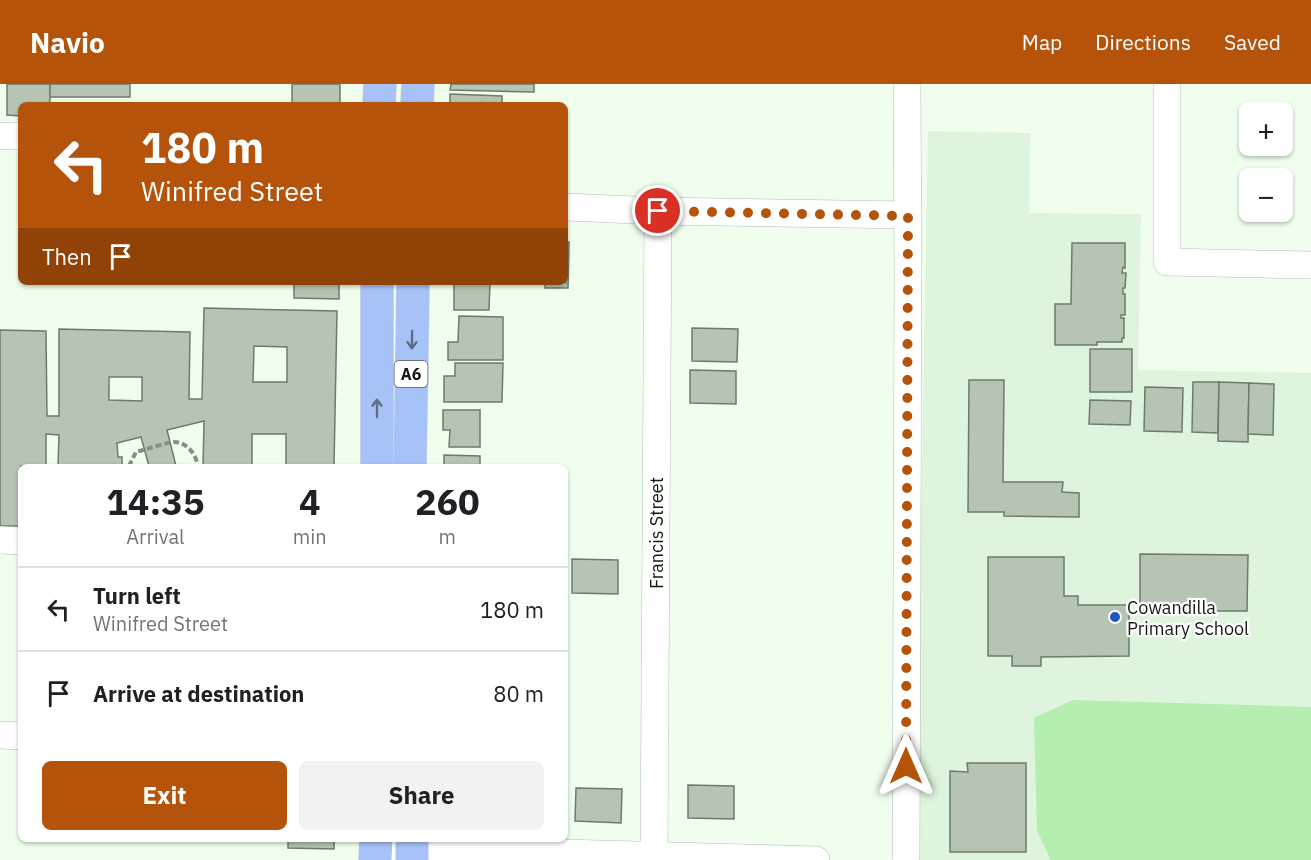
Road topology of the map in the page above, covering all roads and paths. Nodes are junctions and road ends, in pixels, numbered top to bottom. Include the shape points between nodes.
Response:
1 (380, 84) edge
2 (418, 84) edge
3 (907, 84) edge
4 (1167, 84) edge
5 (380, 102) edge
6 (417, 102) edge
7 (0, 136) edge
8 (18, 136) edge
9 (568, 207) edge
10 (658, 211) junction
11 (908, 216) junction
12 (1311, 265) edge
13 (377, 285) edge
14 (413, 285) edge
15 (130, 464) edge
16 (198, 464) edge
17 (377, 464) edge
18 (410, 464) edge
19 (0, 540) edge
20 (18, 541) edge
21 (0, 735) edge
22 (18, 736) edge
23 (376, 849) edge
24 (412, 849) edge
25 (654, 855) junction
26 (816, 860) edge
27 (906, 860) edge

1 - 5 main road
2 - 6 main road
3 - 11 street
4 - 12 street via 1167,262
7 - 8 street
9 - 10 street
10 - 11 street
10 - 25 street, Francis Street
11 - 27 street
17 -> 13 main road, A6
14 -> 18 main road, A6
15 - 16 path via 136,452 176,442 189,448
19 - 20 street
21 - 22 street
23 - 24 street
24 - 25 street
25 - 26 street

